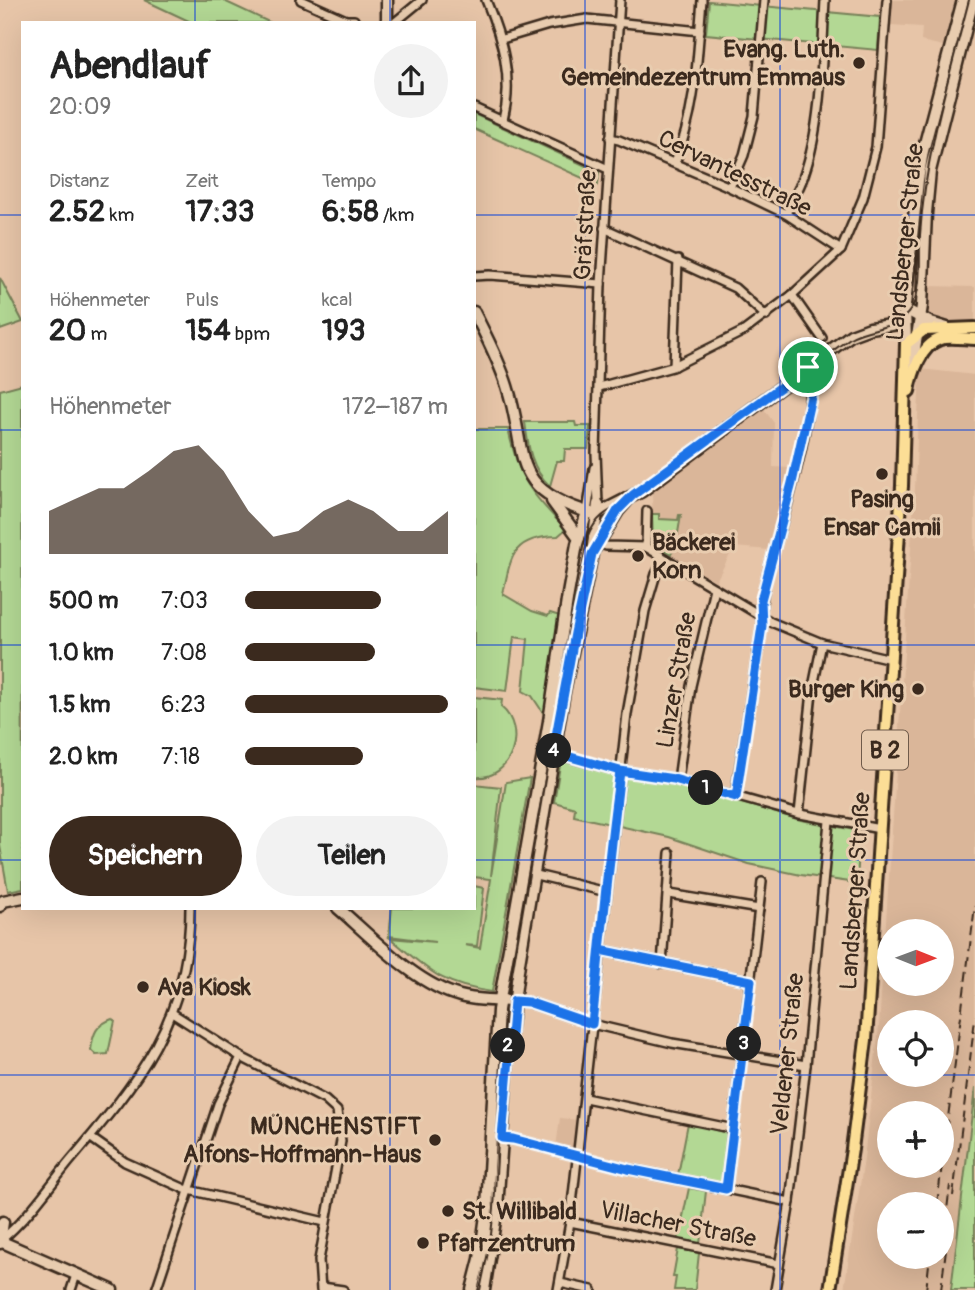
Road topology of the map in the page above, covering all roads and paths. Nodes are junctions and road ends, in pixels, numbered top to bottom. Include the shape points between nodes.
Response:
1 (301, 0) edge
2 (387, 0) edge
3 (422, 0) edge
4 (486, 0) edge
5 (620, 0) edge
6 (702, 0) edge
7 (764, 0) edge
8 (825, 0) edge
9 (887, 0) edge
10 (963, 0) edge
11 (973, 0) edge
12 (354, 20) dead end
13 (387, 21) edge
14 (396, 21) edge
15 (619, 21) junction
16 (700, 31) junction
17 (502, 39) junction
18 (476, 109) edge
19 (503, 120) junction
20 (610, 138) junction
21 (675, 163) junction
22 (608, 169) junction
23 (730, 187) junction
24 (786, 214) junction
25 (604, 228) junction
26 (841, 250) junction
27 (678, 260) junction
28 (476, 276) edge
29 (601, 284) junction
30 (792, 295) junction
31 (905, 309) junction
32 (476, 316) edge
33 (766, 316) junction
34 (921, 317) junction
35 (905, 327) junction
36 (948, 328) junction
37 (975, 328) edge
38 (918, 335) junction
39 (821, 338) dead end
40 (941, 339) junction
41 (975, 339) edge
42 (906, 344) junction
43 (674, 366) junction
44 (808, 367) junction
45 (911, 380) junction
46 (598, 387) junction
47 (906, 408) junction
48 (596, 453) junction
49 (547, 495) junction
50 (633, 495) junction
51 (618, 510) junction
52 (647, 511) dead end
53 (594, 512) junction
54 (579, 538) junction
55 (598, 543) junction
56 (646, 547) junction
57 (592, 554) junction
58 (664, 559) junction
59 (714, 588) junction
60 (761, 616) junction
61 (822, 643) junction
62 (891, 659) junction
63 (553, 752) junction
64 (620, 771) junction
65 (678, 780) junction
66 (736, 797) junction
67 (799, 814) junction
68 (829, 821) junction
69 (880, 830) junction
70 (670, 853) dead end
71 (532, 874) junction
72 (762, 882) dead end
73 (607, 892) junction
74 (669, 894) junction
75 (21, 898) edge
76 (2, 903) edge
77 (759, 909) junction
78 (190, 910) edge
79 (340, 910) edge
80 (600, 950) junction
81 (662, 964) junction
82 (751, 981) junction
83 (500, 1001) junction
84 (514, 1001) junction
85 (173, 1013) junction
86 (592, 1024) junction
87 (743, 1055) junction
88 (242, 1057) junction
89 (806, 1065) junction
90 (584, 1098) junction
91 (734, 1129) junction
92 (91, 1138) junction
93 (502, 1138) junction
94 (577, 1156) junction
95 (726, 1189) junction
96 (190, 1191) junction
97 (790, 1202) junction
98 (3, 1222) dead end
99 (325, 1222) junction
100 (570, 1222) junction
101 (0, 1242) edge
102 (779, 1264) junction
103 (76, 1275) junction
104 (559, 1286) edge
105 (321, 1288) edge
106 (71, 1290) edge
107 (111, 1290) edge
108 (156, 1290) edge
109 (343, 1290) edge
110 (472, 1290) edge
111 (484, 1290) edge
112 (592, 1290) edge
113 (775, 1290) edge
114 (830, 1290) edge

1 - 12 street
2 - 13 main road
3 - 14 street
4 - 17 street
5 - 15 street, Gräfstraße
6 - 16 street
7 - 23 street via 754,116
8 - 24 street via 811,152
9 - 26 street via 876,147 863,198
10 - 31 main road, Landsberger Straße via 923,151
11 - 34 main road, Landsberger Straße via 930,171
15 - 16 street
15 - 17 street via 549,24
15 - 20 street, Gräfstraße
16 - 21 street via 695,95
17 - 19 street via 508,101
18 - 19 street
19 - 22 street
20 - 21 street, Cervantesstraße
20 - 22 street, Gräfstraße
21 - 23 street, Cervantesstraße
22 - 25 street, Gräfstraße
23 - 24 street, Cervantesstraße
24 - 26 street, Cervantesstraße
25 - 27 street
25 - 29 street, Gräfstraße
26 - 30 street
27 - 33 street via 735,288
27 - 43 street
28 - 29 street
29 - 46 street, Gräfstraße
30 - 33 street
30 - 39 street
31 - 34 main road
31 - 35 main road, Landsberger Straße
32 - 49 main road via 508,387 523,461
33 - 43 street
34 - 36 main road
34 - 38 main road, Landsberger Straße
35 - 38 main road
35 - 42 main road, Landsberger Straße
35 - 44 main road via 855,333
36 - 37 main road
36 - 38 main road via 924,330
38 - 40 main road
38 - 42 main road
38 - 45 main road, Landsberger Straße
40 - 41 main road
40 - 45 main road, B 2 via 923,354
42 - 47 main road, Landsberger Straße / B 2
43 - 46 street
44 - 50 main road
44 - 60 street via 811,397 761,600
45 - 47 main road, Landsberger Straße / B 2
46 - 48 street, Gräfstraße
47 - 62 main road, Landsberger Straße / B 2
48 - 53 street, Gräfstraße
48 - 53 street, Gräfstraße
49 - 53 main road
49 - 54 main road
50 - 51 main road
50 - 53 main road
51 - 53 main road via 610,515
51 - 55 main road
52 - 56 street
53 - 54 main road
53 - 57 main road
54 - 83 main road
55 - 56 street
55 - 57 main road
56 - 58 street
57 - 63 main road
58 - 59 street
58 - 64 street via 645,611
59 - 60 street
59 - 65 street, Linzer Straße via 691,686
60 - 61 street
60 - 66 street
61 - 62 street
61 - 67 street
62 - 69 main road, Landsberger Straße / B 2
63 - 64 street
63 - 71 main road
64 - 65 street
64 - 73 street
65 - 66 street
66 - 67 street
67 - 68 street
68 - 69 street
68 - 89 street, Veldener Straße
69 - 114 main road, Landsberger Straße / B 2 via 863,1066
70 - 74 street
71 - 73 street
71 - 84 main road
72 - 77 street
73 - 80 street
74 - 77 street
74 - 81 street
75 - 76 main road
77 - 82 street
78 - 85 street via 186,969
79 - 83 main road via 412,971 440,988 461,997
80 - 81 street
80 - 86 street
81 - 82 street
82 - 87 street
83 - 84 main road
83 - 110 main road via 487,1208
84 - 86 street
84 - 93 main road
85 - 88 street
85 - 92 street via 122,1100
86 - 87 street
86 - 90 street
87 - 89 street
87 - 91 street
88 - 96 street via 218,1104
88 - 99 street via 333,1105 340,1120 341,1141
89 - 97 street, Veldener Straße
90 - 91 street
90 - 94 street
91 - 95 street
92 - 96 street via 125,1162
92 - 101 street
93 - 94 street
93 - 111 main road
94 - 95 street
94 - 100 street
95 - 97 street
96 - 99 street
96 - 108 street
97 - 102 street, Veldener Straße
98 - 101 main road
99 - 105 street via 319,1259
100 - 102 street, Villacher Straße
100 - 104 street
101 - 103 main road
102 - 113 street, Veldener Straße
103 - 106 street
103 - 107 main road
104 - 112 street
105 - 109 street

